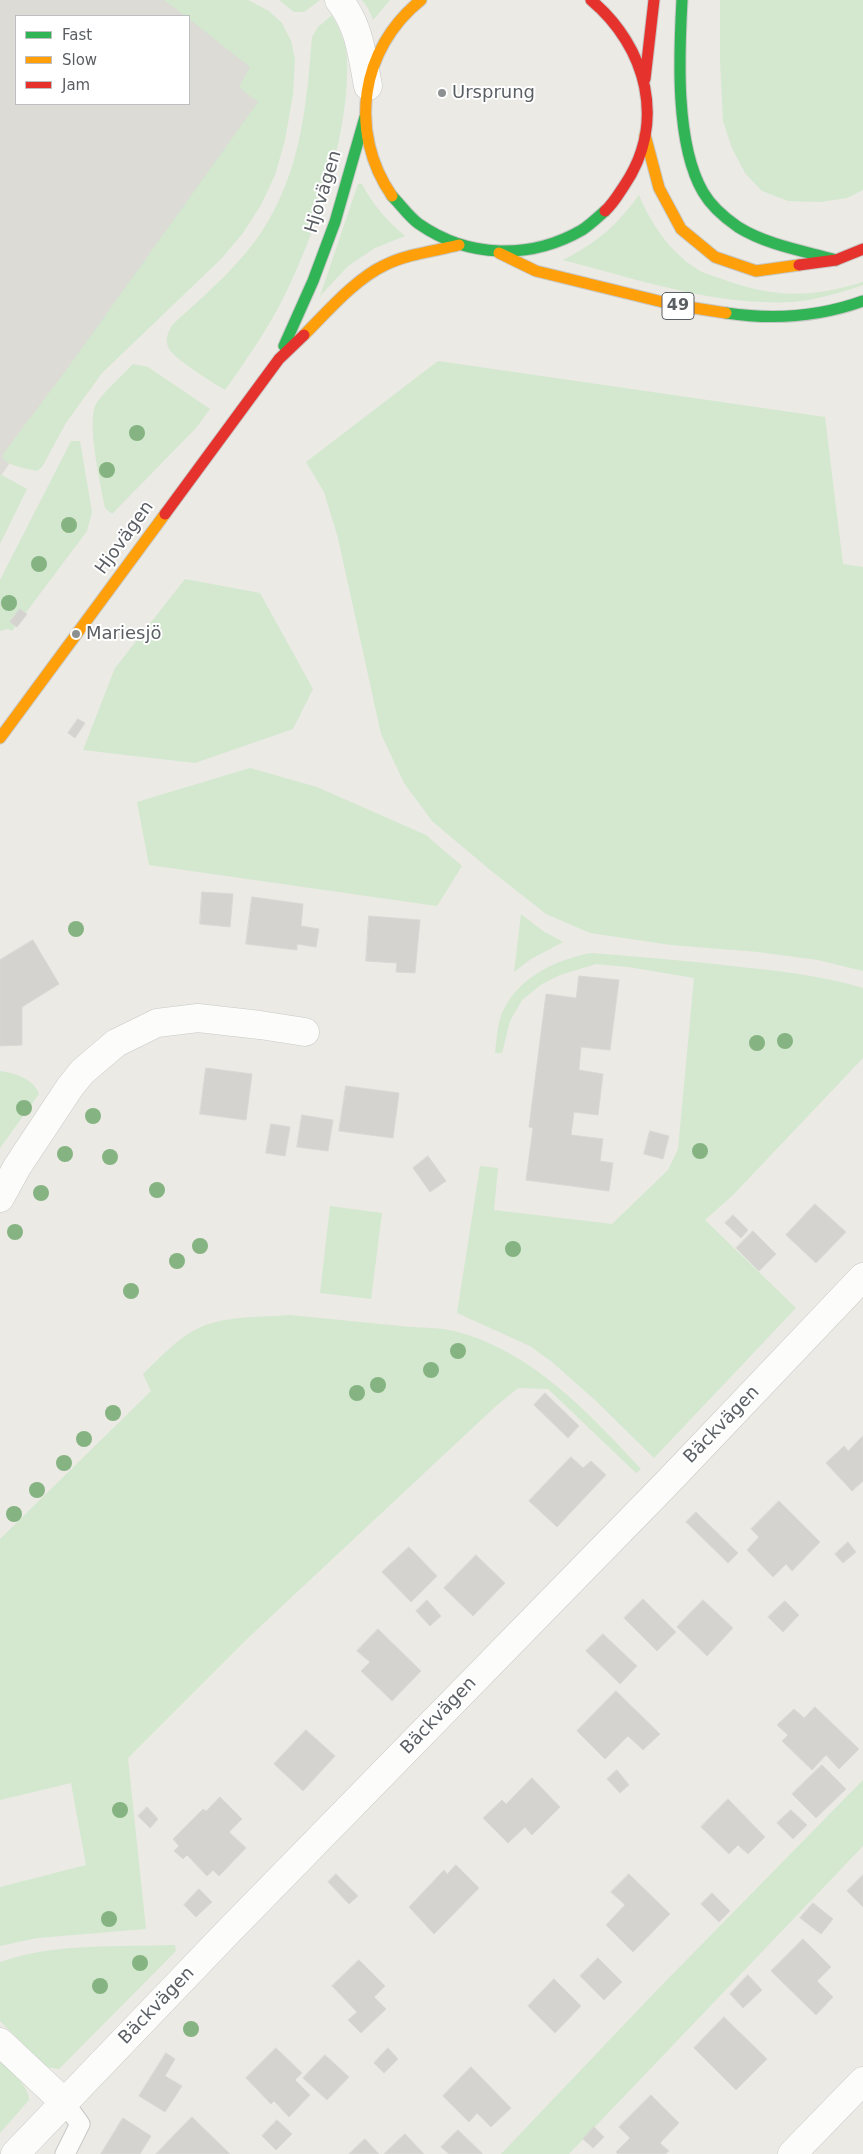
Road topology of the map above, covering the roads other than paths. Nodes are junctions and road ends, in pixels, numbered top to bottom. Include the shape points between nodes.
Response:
1 (339, 0) edge
2 (422, 0) edge
3 (591, 0) edge
4 (654, 0) edge
5 (682, 0) edge
6 (645, 83) junction
7 (368, 86) junction
8 (365, 117) junction
9 (645, 135) junction
10 (459, 245) junction
11 (863, 249) edge
12 (499, 253) junction
13 (836, 260) junction
14 (863, 301) edge
15 (279, 359) junction
16 (0, 738) edge
17 (305, 1032) dead end
18 (0, 1198) edge
19 (863, 1276) edge
20 (0, 2042) edge
21 (863, 2081) edge
22 (64, 2102) junction
23 (15, 2154) edge
24 (64, 2154) edge
25 (792, 2154) edge

1 - 7 street via 359,34
2 - 7 main road, 49 via 393,28 377,55
3 - 6 main road via 620,28 634,52
4 - 6 main road
5 - 13 main road via 681,90 689,155 704,192 730,221 763,239
6 - 9 main road
7 - 8 main road, 49
8 - 10 main road, 49 via 369,145 378,172 392,196 418,222
8 - 15 main road, Hjovägen via 335,222
9 - 12 main road via 638,163 624,190 606,212 583,231 556,244 528,252
9 - 13 main road via 659,188 681,229 716,257 756,271
10 - 12 main road, 49
10 - 15 main road, Hjovägen via 384,265 353,287
11 - 13 main road
12 - 14 main road, 49 via 536,271 675,305 742,315 796,317 841,309
15 - 16 main road, Hjovägen
17 - 18 street via 198,1018 157,1023 116,1043 82,1072 70,1087
19 - 22 street, Bäckvägen via 659,1491
20 - 22 street
21 - 25 street
22 - 23 street, Bäckvägen
22 - 24 lane via 80,2124

